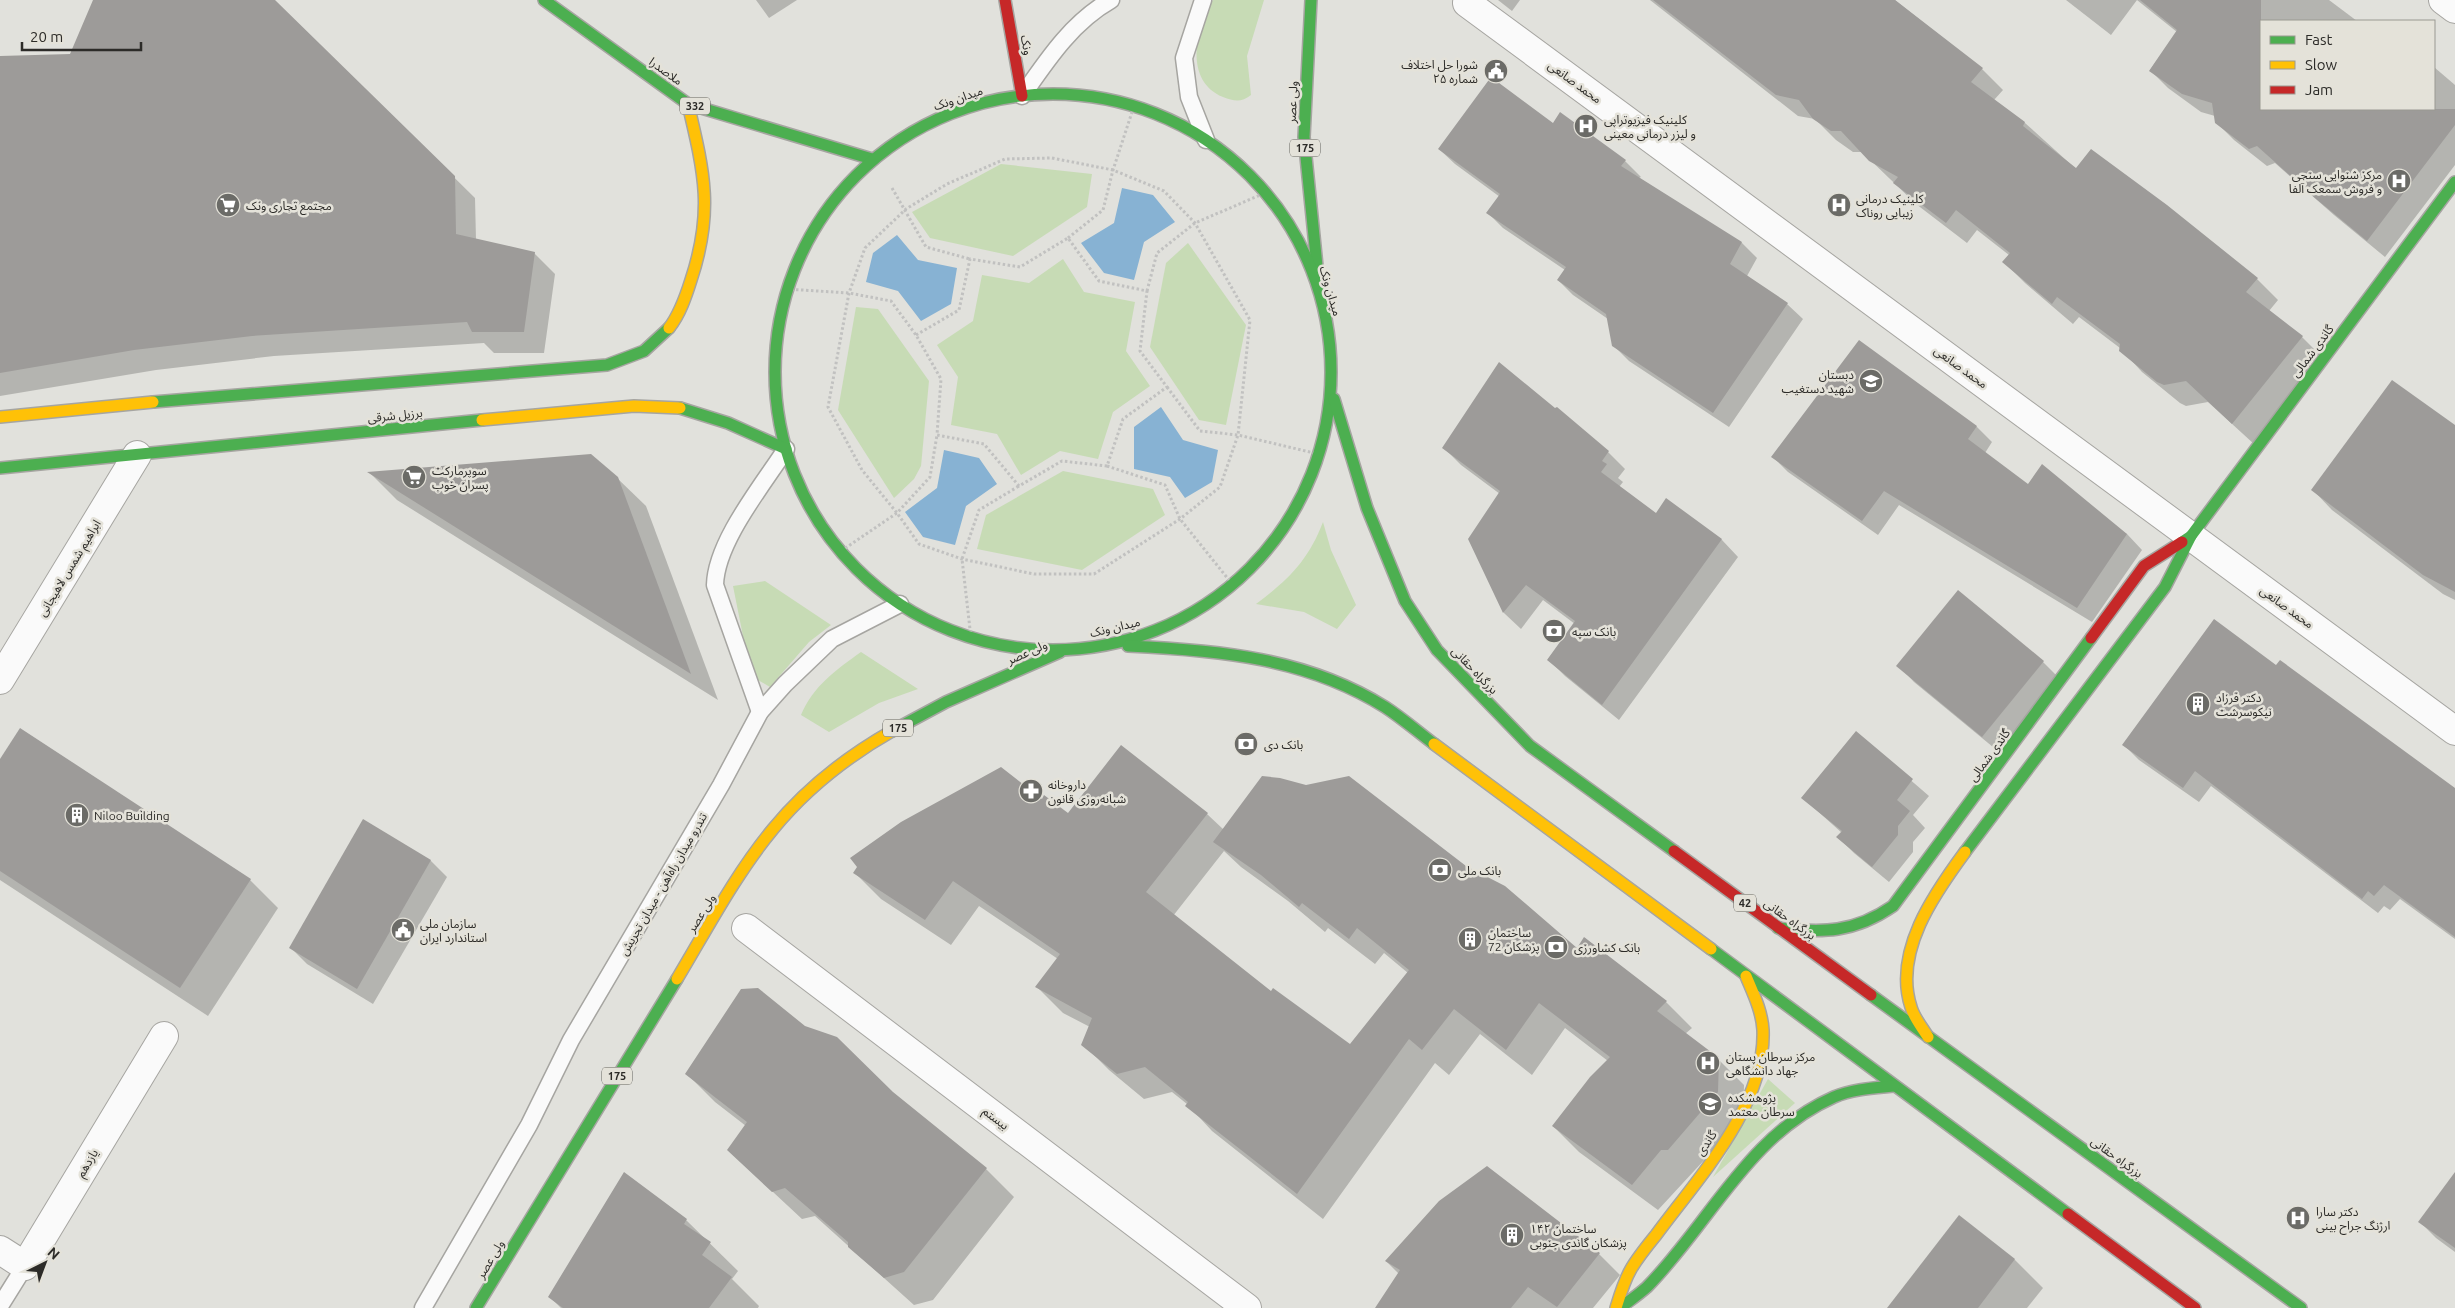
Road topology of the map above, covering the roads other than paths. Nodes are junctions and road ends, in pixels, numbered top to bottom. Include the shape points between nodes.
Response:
1 (544, 0) edge
2 (1004, 0) edge
3 (1111, 0) edge
4 (1203, 0) edge
5 (1311, 0) edge
6 (2443, 0) edge
7 (1467, 3) dead end
8 (2455, 9) edge
9 (1022, 96) junction
10 (688, 104) junction
11 (1206, 140) junction
12 (872, 159) junction
13 (2455, 182) edge
14 (1320, 295) junction
15 (1331, 386) junction
16 (0, 417) edge
17 (786, 449) junction
18 (137, 455) junction
19 (0, 468) edge
20 (2191, 536) junction
21 (900, 604) junction
22 (1109, 645) junction
23 (1064, 650) junction
24 (0, 680) edge
25 (760, 712) junction
26 (2455, 731) edge
27 (746, 928) dead end
28 (1778, 928) junction
29 (1746, 976) junction
30 (164, 1036) dead end
31 (1928, 1037) junction
32 (1894, 1086) junction
33 (0, 1250) edge
34 (25, 1266) junction
35 (0, 1306) edge
36 (423, 1308) edge
37 (476, 1308) edge
38 (1247, 1308) edge
39 (1616, 1308) edge
40 (1620, 1308) edge
41 (2195, 1308) edge
42 (2301, 1308) edge

1 - 10 main road, ملاصدرا / 332
2 - 9 main road, ونک
3 - 9 lane via 1092,11 1053,52
4 - 11 lane via 1184,58 1189,97
5 - 14 main road, ولی عصر / 175 via 1304,138
6 - 8 street
7 - 20 street, محمد صانعی
9 - 11 main road, میدان ونک via 1089,96 1134,106
9 - 12 main road, میدان ونک via 996,99 952,112 910,132
10 - 12 main road, ملاصدرا / 332
10 - 16 main road via 706,199 705,229 679,310 664,334 634,358 607,364 136,402
11 - 14 main road, میدان ونک via 1237,164 1265,193 1288,224 1307,258
12 - 17 main road, میدان ونک via 844,186 820,218 800,252 786,289 777,329 774,369 777,409
13 - 20 main road, گاندی شمالی
14 - 15 main road, میدان ونک via 1330,340
15 - 22 main road, میدان ونک via 1319,455 1305,492 1286,526 1262,557 1233,585 1195,612 1162,628
15 - 28 main road, بزرگراه حقانی / 42 via 1336,413 1364,499 1397,586 1437,650 1530,746
17 - 18 main road, برزیل شرقی via 698,412 665,406 613,407
17 - 21 main road, میدان ونک via 819,523 868,580
17 - 25 lane via 723,547 715,572 715,585
18 - 19 main road, برزیل شرقی
18 - 24 street, ابراهیم شمس لاهیجانی
20 - 26 street, محمد صانعی
20 - 28 main road, گاندی شمالی via 2144,566 1893,906 1868,924 1820,932
20 - 31 main road, گاندی شمالی via 2165,587 1953,868 1926,911 1914,942 1908,976 1911,1006
21 - 23 main road, میدان ونک via 972,638 1017,648
21 - 25 lane, تندرو میدان راه‌آهن - میدان تجریش via 832,639
22 - 23 main road, میدان ونک
22 - 29 main road via 1200,650 1284,663 1327,678 1384,707
23 - 37 main road, ولی عصر / 175 via 920,716 880,738 782,819 760,845 718,910
25 - 36 lane, تندرو میدان راه‌آهن - میدان تجریش via 571,1040 529,1125
27 - 38 street, بیستم
28 - 31 main road, بزرگراه حقانی / 42
29 - 32 main road
29 - 39 main road, گاندی via 1760,1009 1763,1032 1761,1061 1754,1081 1720,1150 1629,1271
30 - 34 street, یازدهم
31 - 42 main road, بزرگراه حقانی / 42
32 - 40 main road via 1858,1089 1834,1097 1794,1120 1768,1140 1744,1164 1649,1285
32 - 41 main road
33 - 34 street
34 - 35 lane

